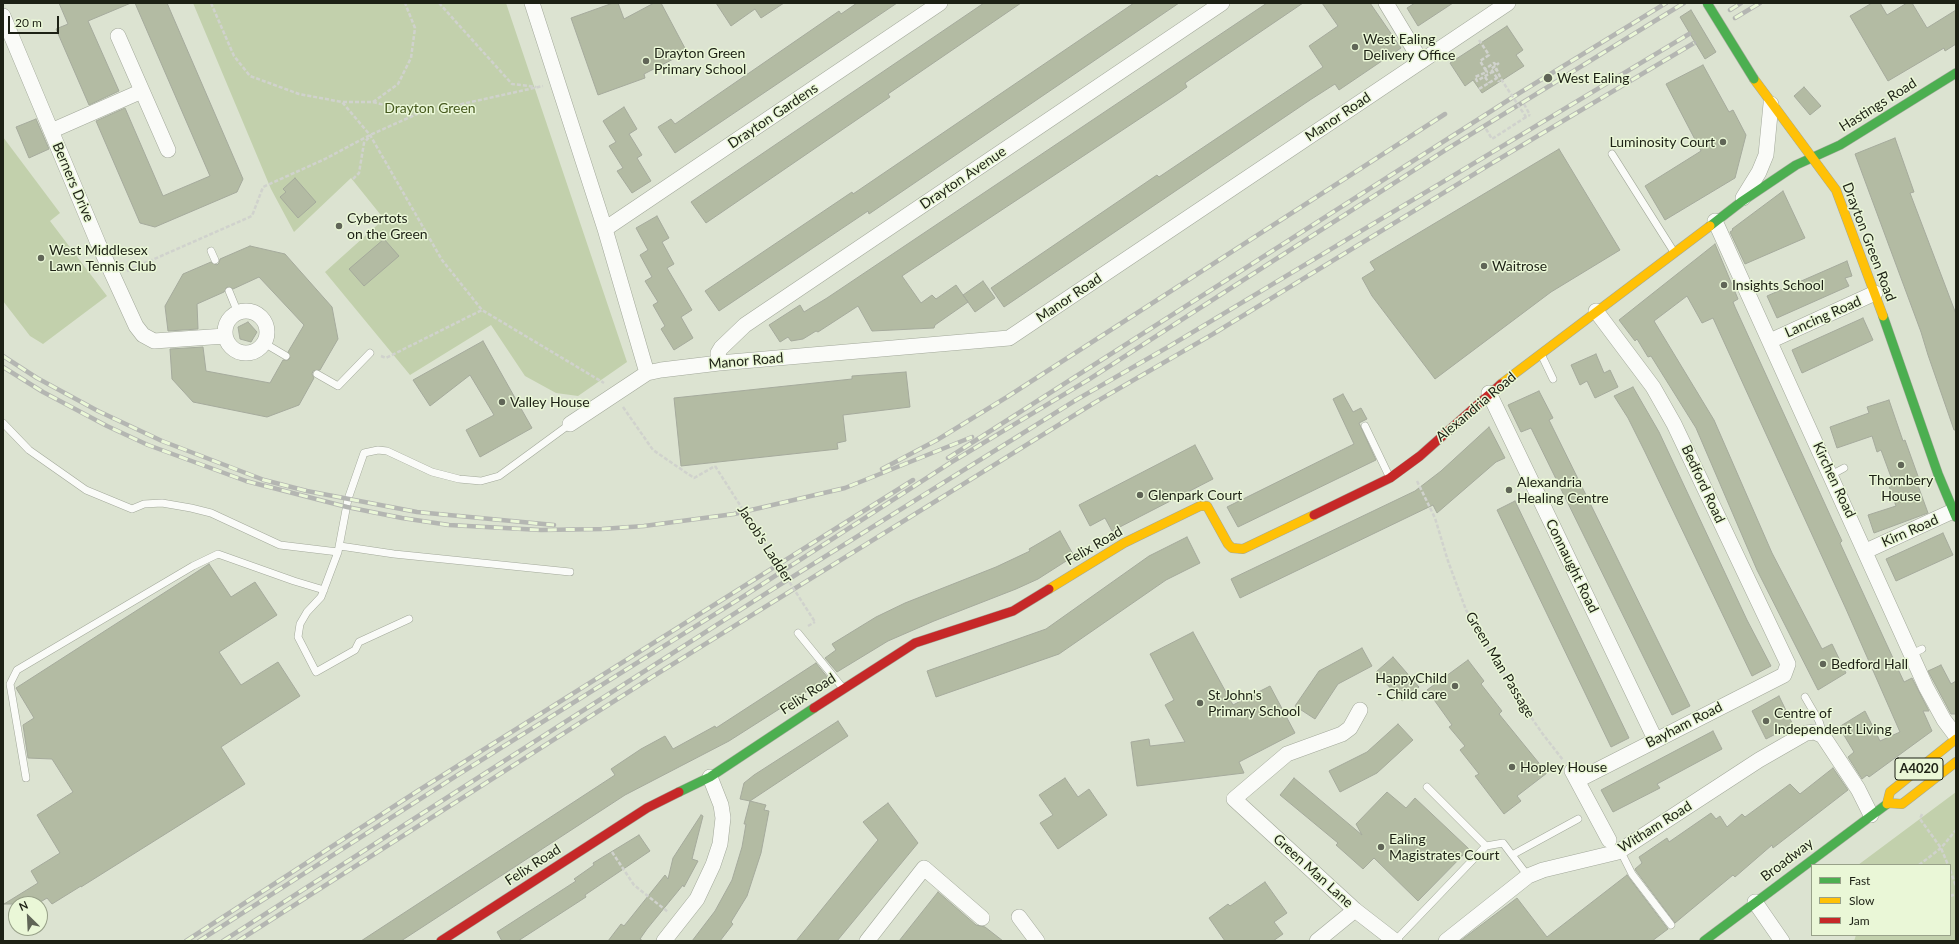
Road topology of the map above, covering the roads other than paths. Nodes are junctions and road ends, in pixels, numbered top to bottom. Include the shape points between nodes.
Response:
1 (532, 3) edge
2 (940, 3) edge
3 (1222, 3) edge
4 (1386, 3) edge
5 (1508, 3) edge
6 (1707, 3) edge
7 (3, 16) edge
8 (118, 36) dead end
9 (1421, 61) junction
10 (1956, 73) edge
11 (142, 91) junction
12 (1771, 104) junction
13 (51, 131) junction
14 (168, 150) dead end
15 (1612, 154) dead end
16 (1813, 158) junction
17 (1741, 202) junction
18 (1715, 221) junction
19 (606, 229) junction
20 (211, 251) dead end
21 (1675, 254) junction
22 (215, 260) dead end
23 (229, 290) dead end
24 (1875, 293) junction
25 (1596, 311) junction
26 (238, 313) junction
27 (225, 336) junction
28 (1770, 341) junction
29 (264, 343) junction
30 (370, 353) road end
31 (1541, 354) junction
32 (286, 356) dead end
33 (719, 363) junction
34 (647, 373) junction
35 (317, 374) dead end
36 (1553, 379) dead end
37 (1489, 393) junction
38 (3, 423) edge
39 (570, 424) joint
40 (1365, 426) dead end
41 (1390, 478) junction
42 (1207, 506) joint
43 (1955, 514) edge
44 (339, 549) junction
45 (1866, 551) junction
46 (570, 572) dead end
47 (324, 590) junction
48 (409, 619) dead end
49 (798, 633) dead end
50 (1787, 669) joint
51 (843, 688) junction
52 (1805, 696) dead end
53 (1360, 710) dead end
54 (1823, 736) junction
55 (1956, 738) edge
56 (1656, 739) junction
57 (1956, 762) edge
58 (710, 777) junction
59 (26, 778) dead end
60 (1427, 787) dead end
61 (1888, 803) junction
62 (1871, 815) junction
63 (1578, 819) dead end
64 (1486, 846) junction
65 (1613, 848) junction
66 (1512, 855) junction
67 (1528, 876) junction
68 (1755, 902) junction
69 (1355, 910) junction
70 (1020, 917) dead end
71 (982, 918) dead end
72 (1671, 925) dead end
73 (442, 941) edge
74 (664, 941) edge
75 (867, 941) edge
76 (1038, 941) edge
77 (1317, 941) edge
78 (1395, 941) edge
79 (1446, 941) edge
80 (1704, 941) edge
81 (1782, 941) edge

1 - 19 street
2 - 19 street, Drayton Gardens
3 - 33 street, Drayton Avenue via 745,324 721,348 718,353
4 - 9 street
5 - 9 street, Manor Road
6 - 12 street, Drayton Green Road, bridge
7 - 13 street, Berners Drive
8 - 11 street
9 - 33 street, Manor Road via 1009,338
10 - 16 street, Hastings Road via 1840,145
11 - 13 street
11 - 14 street
12 - 16 street, Drayton Green Road
12 - 17 street, Alexandria Road via 1766,155
13 - 27 street, Berners Drive via 136,326 143,335 154,341
15 - 21 lane
16 - 17 street, Alexandria Road via 1796,165
16 - 24 street, Drayton Green Road via 1836,190
17 - 18 street, Alexandria Road
18 - 21 street, Alexandria Road
18 - 28 street, Kirchen Road
19 - 34 street
20 - 22 lane
21 - 25 street, Alexandria Road
23 - 26 lane
24 - 28 street, Lancing Road
24 - 43 street, Drayton Green Road via 1938,474
25 - 31 street, Alexandria Road
25 - 50 street, Bedford Road via 1653,387 1674,424 1788,664
26 - 27 street via 229,320
26 - 29 street via 251,312 262,318 267,330
27 - 29 street via 239,352 253,352
28 - 45 street, Kirchen Road via 1838,471
29 - 32 lane
30 - 35 lane via 338,386
31 - 36 lane
31 - 37 street, Alexandria Road
33 - 34 street, Manor Road
34 - 39 street, Manor Road
37 - 41 street, Alexandria Road via 1420,456
37 - 56 street, Connaught Road
38 - 44 lane via 29,450 86,490 132,509 144,504 162,503 191,508 211,513 280,545
39 - 44 lane via 499,476 481,481 459,479 432,472 387,451 364,453 348,499
40 - 41 lane
41 - 42 street, Alexandria Road via 1243,549 1232,548 1228,544
42 - 51 street, Felix Road via 1192,509 1124,543 1013,611 915,643
43 - 45 street, Kirn Road
44 - 46 lane
44 - 47 lane
45 - 55 street, Kirchen Road via 1917,652 1940,713
47 - 48 lane via 300,624 298,637 316,672 355,650 359,642
47 - 59 lane via 294,582 218,554 193,566 17,670 10,684
49 - 51 lane
50 - 56 street, Bayham Road via 1784,675
51 - 58 street, Felix Road
52 - 54 lane via 1819,722
53 - 69 street, Green Man Lane via 1350,728 1342,734 1287,754 1234,799
54 - 62 street via 1858,789
54 - 65 street, Witham Road via 1815,732 1806,733
55 - 61 street, Broadway / A4020 via 1890,792
56 - 65 street, Bayham Road via 1575,775
57 - 61 street, Broadway / A4020 via 1902,804
58 - 73 street, Felix Road via 647,808
58 - 74 street via 721,805 723,818 720,844 697,899
60 - 64 lane
61 - 62 street, Broadway / A4020
62 - 68 street, Broadway / A4020
63 - 66 lane
64 - 66 lane via 1503,843
64 - 78 lane
65 - 67 street, Witham Road
65 - 72 lane
66 - 67 lane
67 - 79 street, Witham Road
68 - 80 street, Broadway / A4020
68 - 81 street
69 - 77 street
69 - 78 street, Green Man Lane
70 - 76 street
71 - 75 street via 924,868

